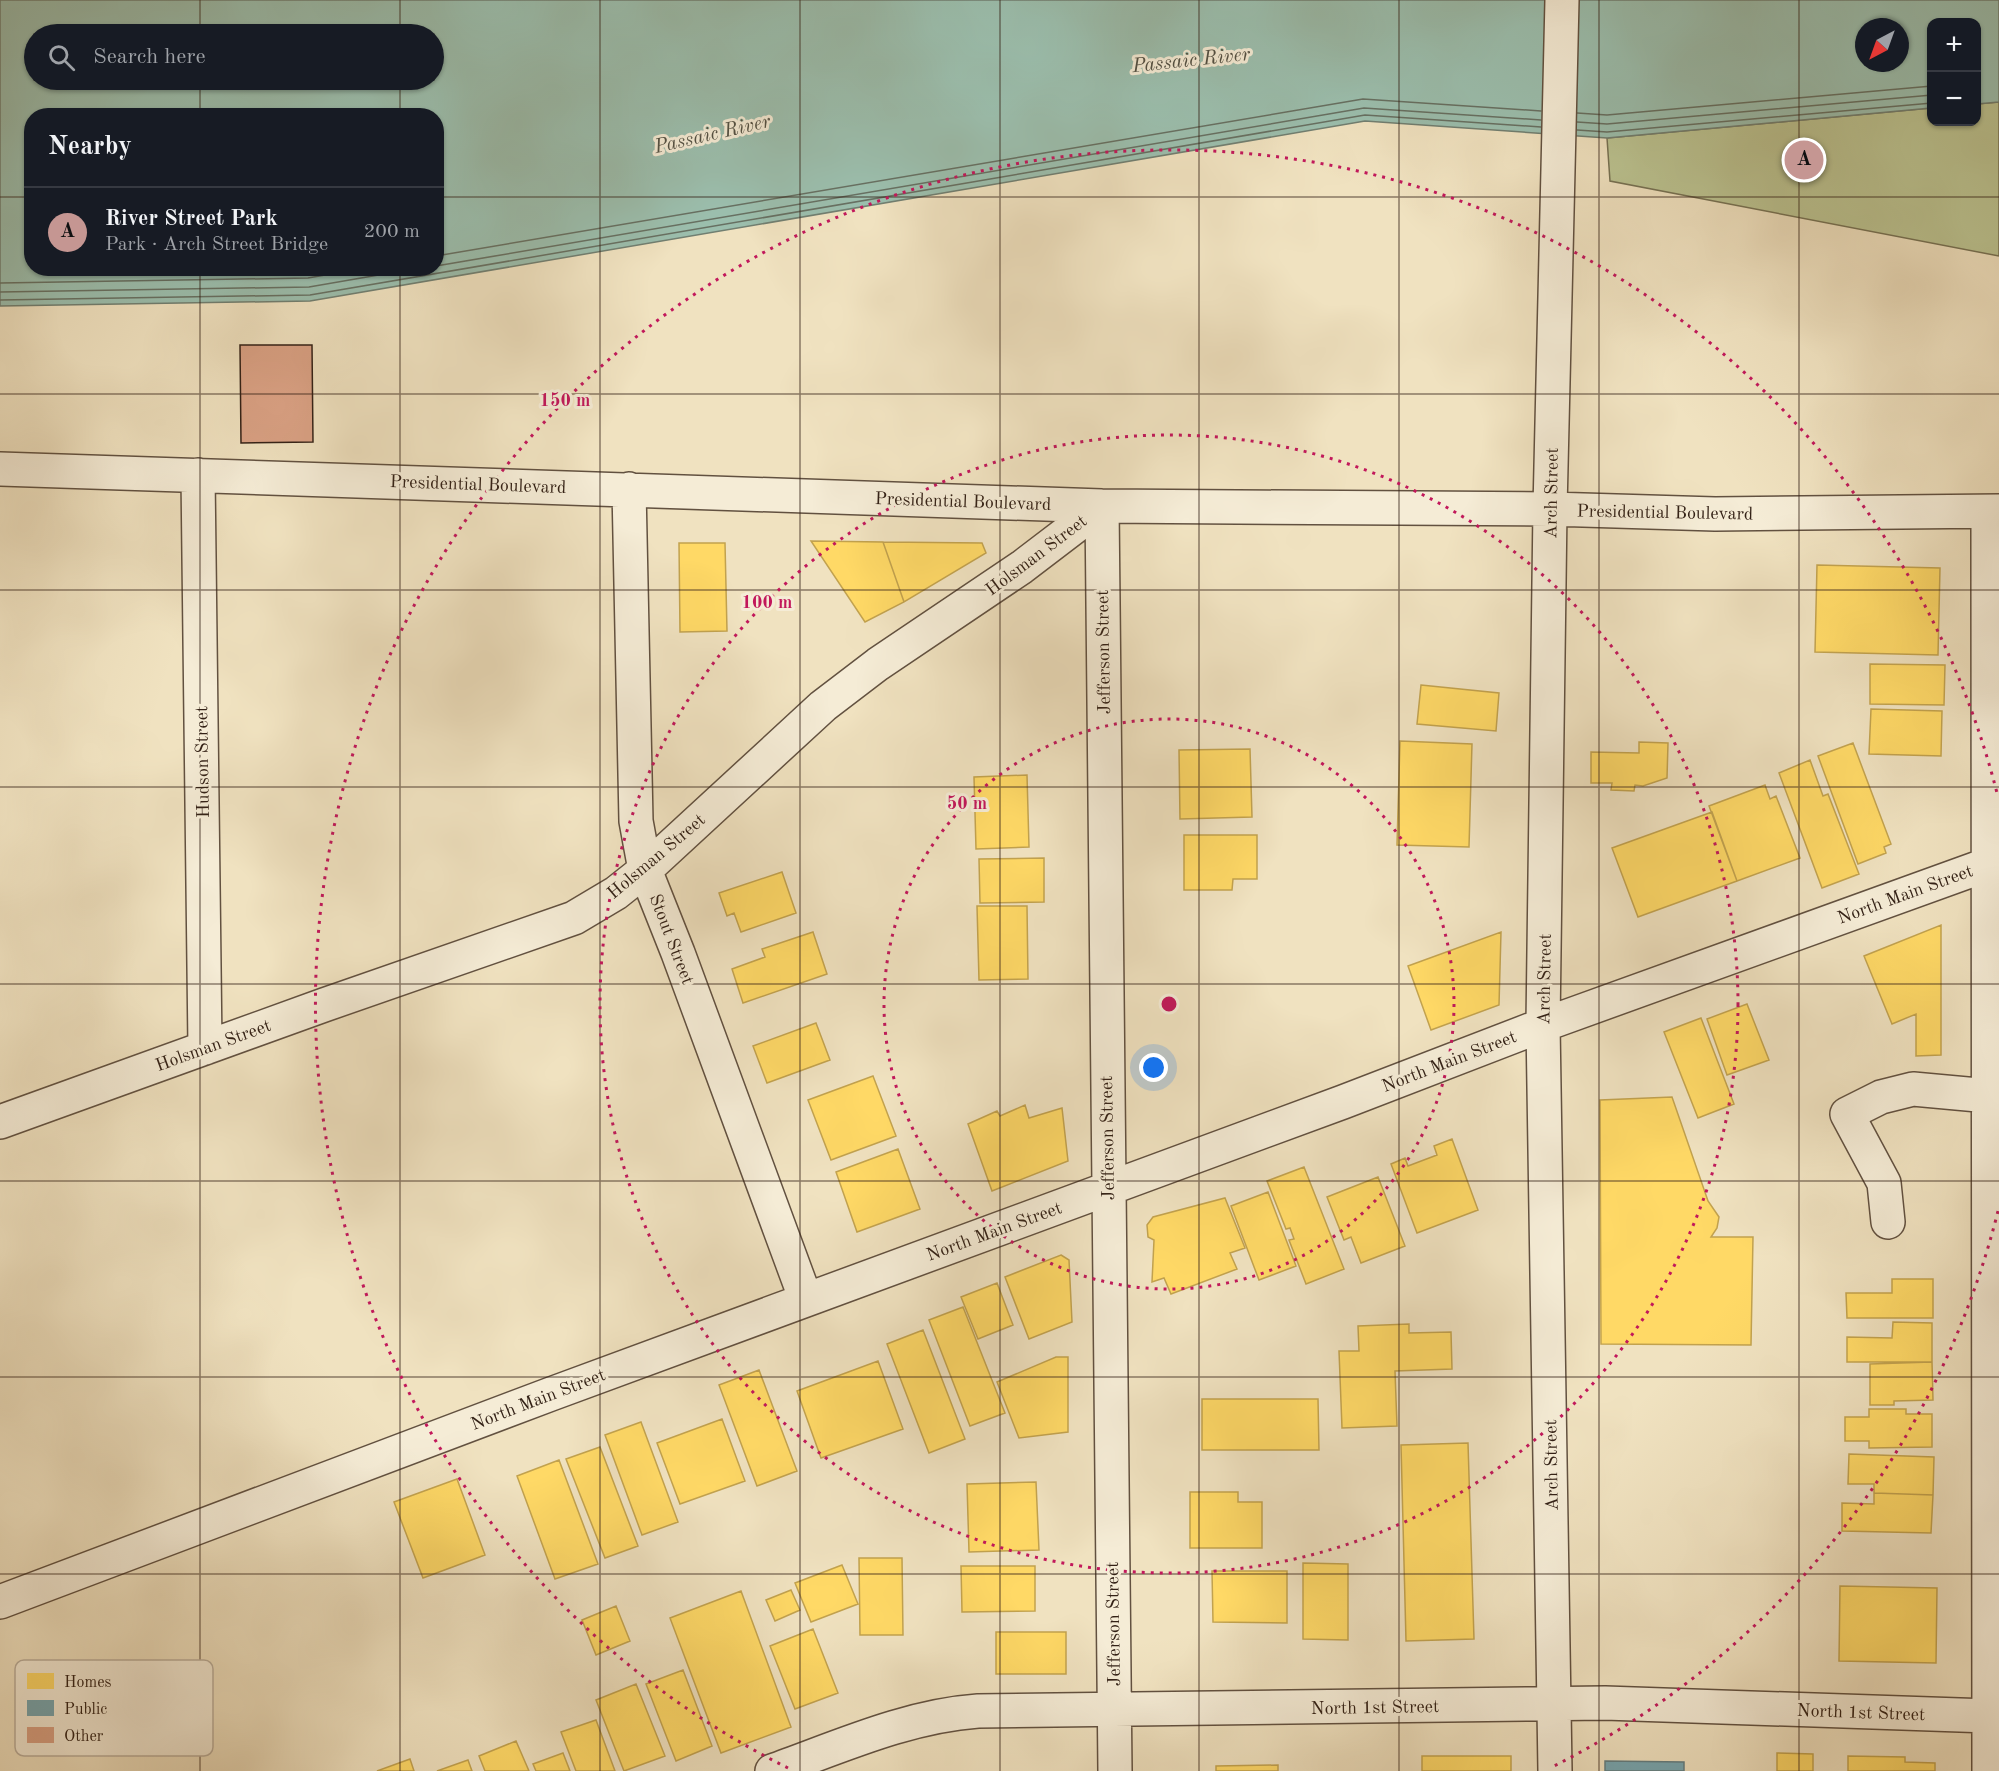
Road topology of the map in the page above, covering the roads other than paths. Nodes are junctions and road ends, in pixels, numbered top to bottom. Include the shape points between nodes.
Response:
1 (1562, 0) edge
2 (0, 469) edge
3 (198, 475) junction
4 (629, 489) junction
5 (1102, 506) junction
6 (1550, 509) junction
7 (1994, 512) edge
8 (1989, 864) junction
9 (645, 870) junction
10 (1543, 1025) junction
11 (205, 1048) junction
12 (1989, 1096) junction
13 (0, 1122) edge
14 (1108, 1189) junction
15 (1888, 1222) dead end
16 (806, 1300) junction
17 (1994, 1456) edge
18 (0, 1602) edge
19 (1555, 1704) junction
20 (1114, 1711) junction
21 (1989, 1716) junction
22 (772, 1771) edge
23 (1115, 1771) edge
24 (1555, 1771) edge
25 (1989, 1771) edge

1 - 6 street, Arch Street
2 - 3 street, Presidential Boulevard
3 - 4 street, Presidential Boulevard
3 - 11 street, Hudson Street
4 - 5 street, Presidential Boulevard
4 - 9 street, Stout Street via 636,821
5 - 6 street, Presidential Boulevard
5 - 9 street, Holsman Street via 823,706
5 - 14 street, Jefferson Street
6 - 7 street, Presidential Boulevard via 1715,514
6 - 10 street, Arch Street
7 - 8 street
8 - 10 street, North Main Street
8 - 12 street
9 - 11 street, Holsman Street via 574,918
9 - 16 street, Stout Street
10 - 14 street, North Main Street
10 - 19 street, Arch Street
11 - 13 street, Holsman Street
12 - 15 street via 1913,1089 1881,1097 1847,1114 1884,1183
12 - 17 street
14 - 16 street, North Main Street
14 - 20 street, Jefferson Street
16 - 18 street, North Main Street
17 - 21 street
19 - 20 street, North 1st Street
19 - 21 street, North 1st Street
19 - 24 street, Arch Street
20 - 22 street, North 1st Street via 944,1713
20 - 23 street, Jefferson Street
21 - 25 street

